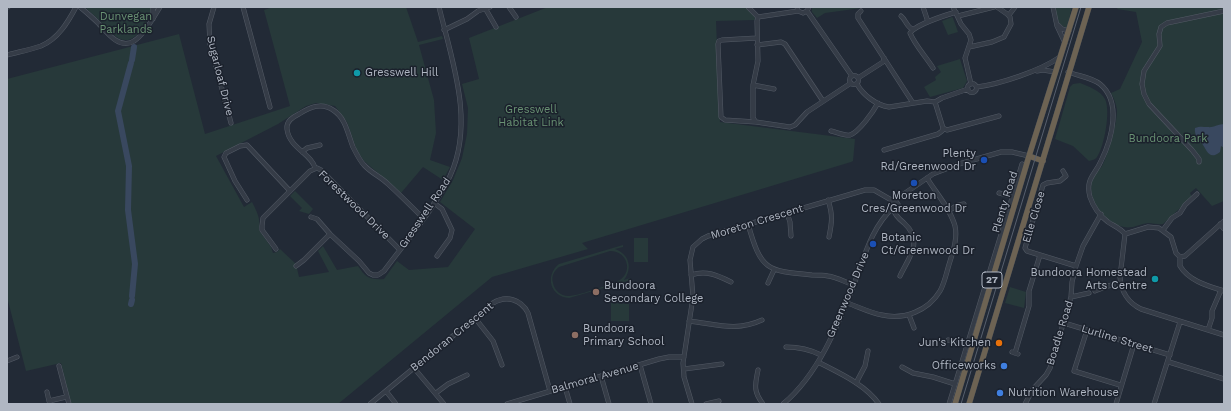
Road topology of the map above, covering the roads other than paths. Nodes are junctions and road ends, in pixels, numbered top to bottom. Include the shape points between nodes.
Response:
1 (76, 7) edge
2 (80, 7) edge
3 (153, 7) edge
4 (214, 7) edge
5 (243, 7) edge
6 (439, 7) edge
7 (509, 7) edge
8 (748, 7) edge
9 (923, 7) edge
10 (953, 7) edge
11 (994, 7) edge
12 (997, 7) edge
13 (1015, 7) edge
14 (1053, 7) edge
15 (1076, 7) edge
16 (1089, 7) edge
17 (159, 8) edge
18 (487, 8) edge
19 (798, 9) edge
20 (808, 9) edge
21 (861, 11) dead end
22 (1224, 11) edge
23 (957, 14) junction
24 (1009, 15) junction
25 (901, 16) dead end
26 (516, 17) dead end
27 (758, 17) junction
28 (153, 19) junction
29 (1056, 21) junction
30 (928, 22) junction
31 (496, 27) dead end
32 (444, 30) junction
33 (912, 30) junction
34 (1069, 31) junction
35 (757, 38) junction
36 (1065, 44) junction
37 (757, 45) junction
38 (970, 47) junction
39 (7, 55) edge
40 (1060, 57) junction
41 (884, 58) junction
42 (933, 68) dead end
43 (1030, 72) junction
44 (1055, 72) junction
45 (1068, 72) junction
46 (852, 76) junction
47 (858, 78) junction
48 (851, 83) junction
49 (857, 84) junction
50 (971, 84) junction
51 (753, 85) junction
52 (977, 87) junction
53 (774, 89) dead end
54 (968, 89) junction
55 (823, 101) junction
56 (935, 102) junction
57 (878, 103) junction
58 (913, 103) junction
59 (270, 107) dead end
60 (999, 116) dead end
61 (756, 122) junction
62 (231, 123) dead end
63 (943, 128) junction
64 (831, 131) dead end
65 (320, 145) dead end
66 (884, 150) dead end
67 (302, 152) junction
68 (1029, 156) junction
69 (1043, 161) junction
70 (1198, 162) dead end
71 (1022, 164) dead end
72 (315, 168) junction
73 (1063, 171) dead end
74 (1024, 174) junction
75 (1018, 177) junction
76 (927, 178) junction
77 (290, 191) junction
78 (999, 193) dead end
79 (1197, 194) dead end
80 (1012, 196) junction
81 (247, 200) dead end
82 (828, 200) junction
83 (434, 203) junction
84 (894, 204) junction
85 (964, 204) dead end
86 (889, 211) junction
87 (948, 211) junction
88 (787, 213) junction
89 (1100, 214) junction
90 (311, 217) dead end
91 (423, 218) junction
92 (901, 220) junction
93 (1222, 222) edge
94 (748, 224) junction
95 (1224, 229) edge
96 (1163, 230) junction
97 (330, 234) junction
98 (1125, 234) junction
99 (791, 236) dead end
100 (829, 237) dead end
101 (276, 249) dead end
102 (400, 250) junction
103 (1040, 256) junction
104 (436, 257) dead end
105 (1180, 257) junction
106 (296, 266) dead end
107 (1076, 266) junction
108 (774, 270) junction
109 (691, 276) junction
110 (900, 276) dead end
111 (731, 282) dead end
112 (1120, 283) junction
113 (768, 284) dead end
114 (854, 286) junction
115 (1223, 290) edge
116 (1095, 291) dead end
117 (1089, 294) dead end
118 (1071, 297) junction
119 (847, 303) junction
120 (909, 315) junction
121 (979, 315) junction
122 (475, 318) junction
123 (762, 320) dead end
124 (689, 321) junction
125 (1180, 322) junction
126 (1064, 323) junction
127 (914, 328) dead end
128 (1087, 330) junction
129 (1208, 330) junction
130 (1224, 336) edge
131 (948, 340) dead end
132 (1134, 344) junction
133 (967, 345) junction
134 (786, 347) dead end
135 (868, 351) dead end
136 (1015, 353) dead end
137 (821, 355) junction
138 (1170, 355) junction
139 (18, 357) dead end
140 (684, 357) junction
141 (7, 361) edge
142 (818, 362) junction
143 (1168, 362) junction
144 (722, 364) dead end
145 (502, 365) dead end
146 (640, 365) junction
147 (59, 366) dead end
148 (902, 367) dead end
149 (414, 368) junction
150 (684, 369) junction
151 (758, 370) dead end
152 (467, 375) dead end
153 (601, 376) junction
154 (1224, 379) edge
155 (856, 383) junction
156 (955, 384) junction
157 (1120, 385) junction
158 (565, 387) junction
159 (386, 391) junction
160 (550, 391) junction
161 (47, 392) dead end
162 (436, 394) junction
163 (972, 395) junction
164 (66, 397) junction
165 (526, 398) junction
166 (719, 401) dead end
167 (50, 403) edge
168 (1026, 403) edge
169 (68, 404) edge
170 (370, 404) edge
171 (396, 404) edge
172 (444, 404) edge
173 (507, 404) edge
174 (527, 404) edge
175 (570, 404) edge
176 (609, 404) edge
177 (651, 404) edge
178 (692, 404) edge
179 (706, 404) edge
180 (763, 404) edge
181 (783, 404) edge
182 (879, 404) edge
183 (949, 404) edge
184 (955, 404) edge
185 (969, 404) edge
186 (974, 404) edge
187 (1116, 404) edge
188 (1154, 404) edge

1 - 39 street via 64,27 47,43
2 - 28 street via 109,35 125,44 136,40
3 - 17 street
3 - 28 street
4 - 62 street, Sugarloaf Drive via 209,24 210,44
5 - 59 street
6 - 32 street, Gresswell Road
7 - 26 street
8 - 27 street
9 - 30 street
10 - 23 street
11 - 23 street
12 - 24 street
13 - 24 street
14 - 29 street
15 - 34 highway, Plenty Road / 27
16 - 45 highway, 27
17 - 28 street
18 - 31 street
18 - 32 street
19 - 20 street via 803,13
19 - 27 street
20 - 46 street
21 - 41 street via 858,18
22 - 70 street via 1167,23 1161,27 1160,46 1144,71 1142,84 1149,104 1192,150 1199,159
23 - 30 street
23 - 38 street via 969,34
24 - 38 street via 1011,24 1004,37
25 - 33 street
27 - 35 street
29 - 34 street via 1060,28
29 - 36 street
30 - 33 street
32 - 83 street, Gresswell Road via 459,93 462,119 454,165
33 - 42 street via 910,33 913,40
34 - 36 highway, Plenty Road / 27
35 - 37 street
35 - 61 street via 722,40 718,44 721,118
36 - 40 highway, Plenty Road / 27
37 - 51 street via 758,61
37 - 55 street via 781,42 785,44
38 - 50 street via 966,58
40 - 43 street
40 - 44 highway, Plenty Road / 27
41 - 47 street via 883,62
41 - 58 street
43 - 44 street
43 - 52 street
44 - 45 highway
44 - 68 highway, Plenty Road / 27
45 - 69 highway, 27
45 - 89 street via 1100,84 1108,93 1112,104 1112,122 1107,146 1093,173 1089,188 1090,198
46 - 47 street
46 - 48 street
47 - 49 street
48 - 49 street
48 - 55 street
49 - 57 street via 861,92
50 - 52 street
50 - 54 street
51 - 53 street
51 - 61 street via 753,118
52 - 54 street via 974,92
54 - 56 street
55 - 61 street via 790,127
56 - 58 street
56 - 63 street
57 - 58 street via 889,107
57 - 64 street via 865,122 852,134
60 - 63 street via 947,130
63 - 66 street via 938,134
65 - 67 street
67 - 72 street via 312,161
67 - 91 street via 295,146 288,133 287,126 290,120 312,107 327,107 334,110 344,122 364,165 388,183
68 - 69 highway
68 - 74 highway, Plenty Road / 27
68 - 76 street, Greenwood Drive via 997,152 952,166
69 - 163 highway, 27
71 - 75 street
72 - 77 street, Forestwood Drive
72 - 102 street, Forestwood Drive via 321,170
73 - 103 street, Elle Close via 1066,176 1060,182 1043,185 1025,248 1026,251
74 - 75 street
74 - 121 highway, Plenty Road / 27
75 - 80 street
76 - 84 street, Greenwood Drive
76 - 87 street
77 - 81 street via 247,145 242,145 226,153 224,157
77 - 101 street, Forestwood Drive via 263,220 262,230
78 - 80 street
79 - 96 street
80 - 121 street
82 - 84 street, Moreton Crescent via 874,190
82 - 88 street, Moreton Crescent
82 - 100 street via 832,212
83 - 91 street, Gresswell Road
83 - 104 street via 442,209 452,230 450,238
84 - 86 street, Greenwood Drive
84 - 92 street via 894,213
85 - 87 street
86 - 92 street
86 - 114 street, Greenwood Drive via 871,240
87 - 120 street via 955,226 956,238 943,285 931,302
88 - 94 street, Moreton Crescent
88 - 99 street
89 - 98 street
89 - 107 street, Boadle Road via 1083,246
90 - 97 street, Gresswell Road via 317,219
91 - 102 street, Gresswell Road
92 - 110 street via 914,235 915,245
93 - 95 street
93 - 105 street via 1185,256
94 - 108 street via 757,251 766,265
94 - 109 street, Moreton Crescent via 708,236 696,244 691,253
96 - 98 street via 1148,227
96 - 105 street via 1171,237 1176,253
97 - 102 street, Gresswell Road via 373,275 383,272
97 - 106 street
98 - 112 street
103 - 107 street, Elle Close
103 - 136 street
105 - 115 street via 1180,266 1187,276
107 - 118 street, Boadle Road
108 - 113 street
108 - 114 street via 828,276
109 - 111 street via 707,273
109 - 124 street, Moreton Crescent via 693,297
112 - 116 street
112 - 125 street via 1131,304
114 - 119 street, Greenwood Drive
115 - 129 street via 1212,311
117 - 118 street
118 - 126 street, Boadle Road
119 - 120 street via 887,316
119 - 137 street, Greenwood Drive
120 - 127 street
121 - 133 street
121 - 184 highway, Plenty Road / 27
122 - 145 street via 493,341
122 - 149 street, Bendoran Crescent
122 - 160 street, Bendoran Crescent via 501,299 513,299 522,304 529,316
123 - 124 street via 742,327
124 - 140 street, Moreton Crescent
125 - 129 street
125 - 138 street
126 - 128 street, Lurline Street
126 - 168 street, Boadle Road via 1049,371 1033,389
128 - 132 street, Lurline Street
128 - 157 street via 1074,371
129 - 130 street
131 - 133 street
132 - 138 street, Lurline Street
132 - 157 street
133 - 156 street
134 - 137 street via 808,349
135 - 155 street via 865,366
137 - 142 street, Greenwood Drive
138 - 143 street
139 - 141 street
140 - 146 street, Balmoral Avenue via 669,357
140 - 150 street, Moreton Crescent
142 - 155 street
142 - 181 street, Greenwood Drive via 802,385
143 - 154 street
143 - 188 street
144 - 150 street
146 - 153 street, Balmoral Avenue
146 - 177 street
147 - 164 street
148 - 156 street via 913,373
149 - 159 street, Bendoran Crescent
149 - 162 street
150 - 178 street, Moreton Crescent
151 - 180 street via 756,390
152 - 162 street via 448,384
153 - 158 street, Balmoral Avenue
153 - 176 street
155 - 182 street
156 - 183 street
157 - 187 street
158 - 160 street, Balmoral Avenue
158 - 175 street
159 - 170 street, Bendoran Crescent
159 - 171 street
160 - 165 street, Balmoral Avenue
161 - 167 street
162 - 172 street
163 - 185 highway, 27
163 - 186 street
164 - 167 street
164 - 169 street
165 - 173 street, Balmoral Avenue
165 - 174 street
166 - 179 street

